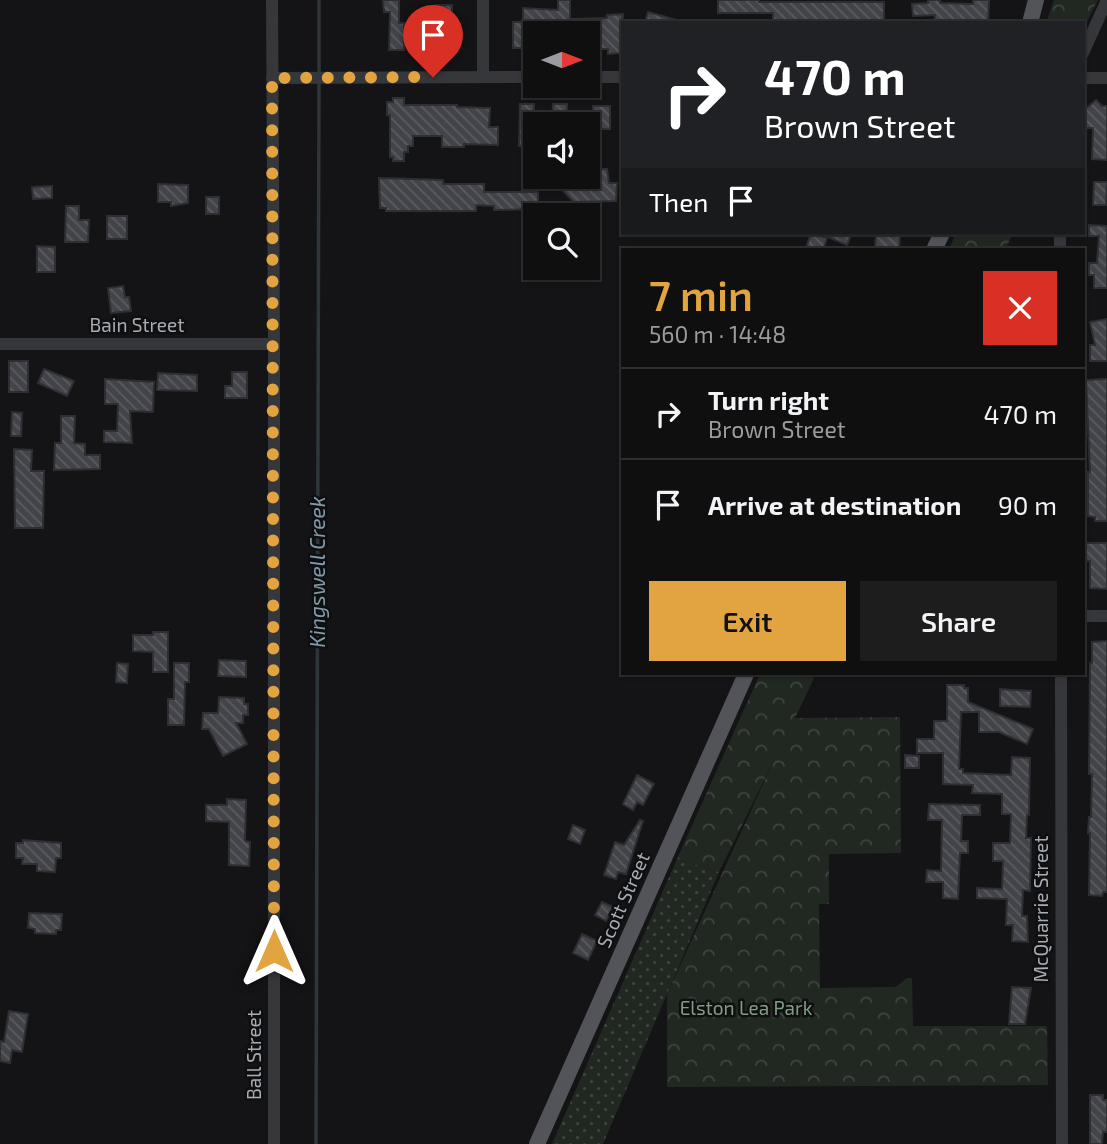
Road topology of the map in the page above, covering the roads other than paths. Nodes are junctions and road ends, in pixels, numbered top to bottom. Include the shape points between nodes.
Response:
1 (272, 0) edge
2 (483, 0) edge
3 (1036, 0) edge
4 (1107, 0) edge
5 (1031, 21) edge
6 (1085, 49) edge
7 (483, 77) junction
8 (523, 77) edge
9 (600, 77) edge
10 (621, 77) edge
11 (272, 78) junction
12 (1085, 78) edge
13 (1107, 78) edge
14 (0, 344) edge
15 (274, 344) junction
16 (1085, 616) edge
17 (1107, 616) edge
18 (746, 675) edge
19 (1061, 675) edge
20 (274, 1144) edge
21 (537, 1144) edge
22 (1062, 1144) edge

1 - 11 street, Ball Street
2 - 7 street
3 - 5 main road
4 - 6 street
7 - 8 street
7 - 11 street
9 - 10 street
11 - 15 street, Ball Street
12 - 13 street
14 - 15 street, Bain Street
15 - 20 street, Ball Street
16 - 17 street
18 - 21 main road, Scott Street
19 - 22 street, McQuarrie Street

